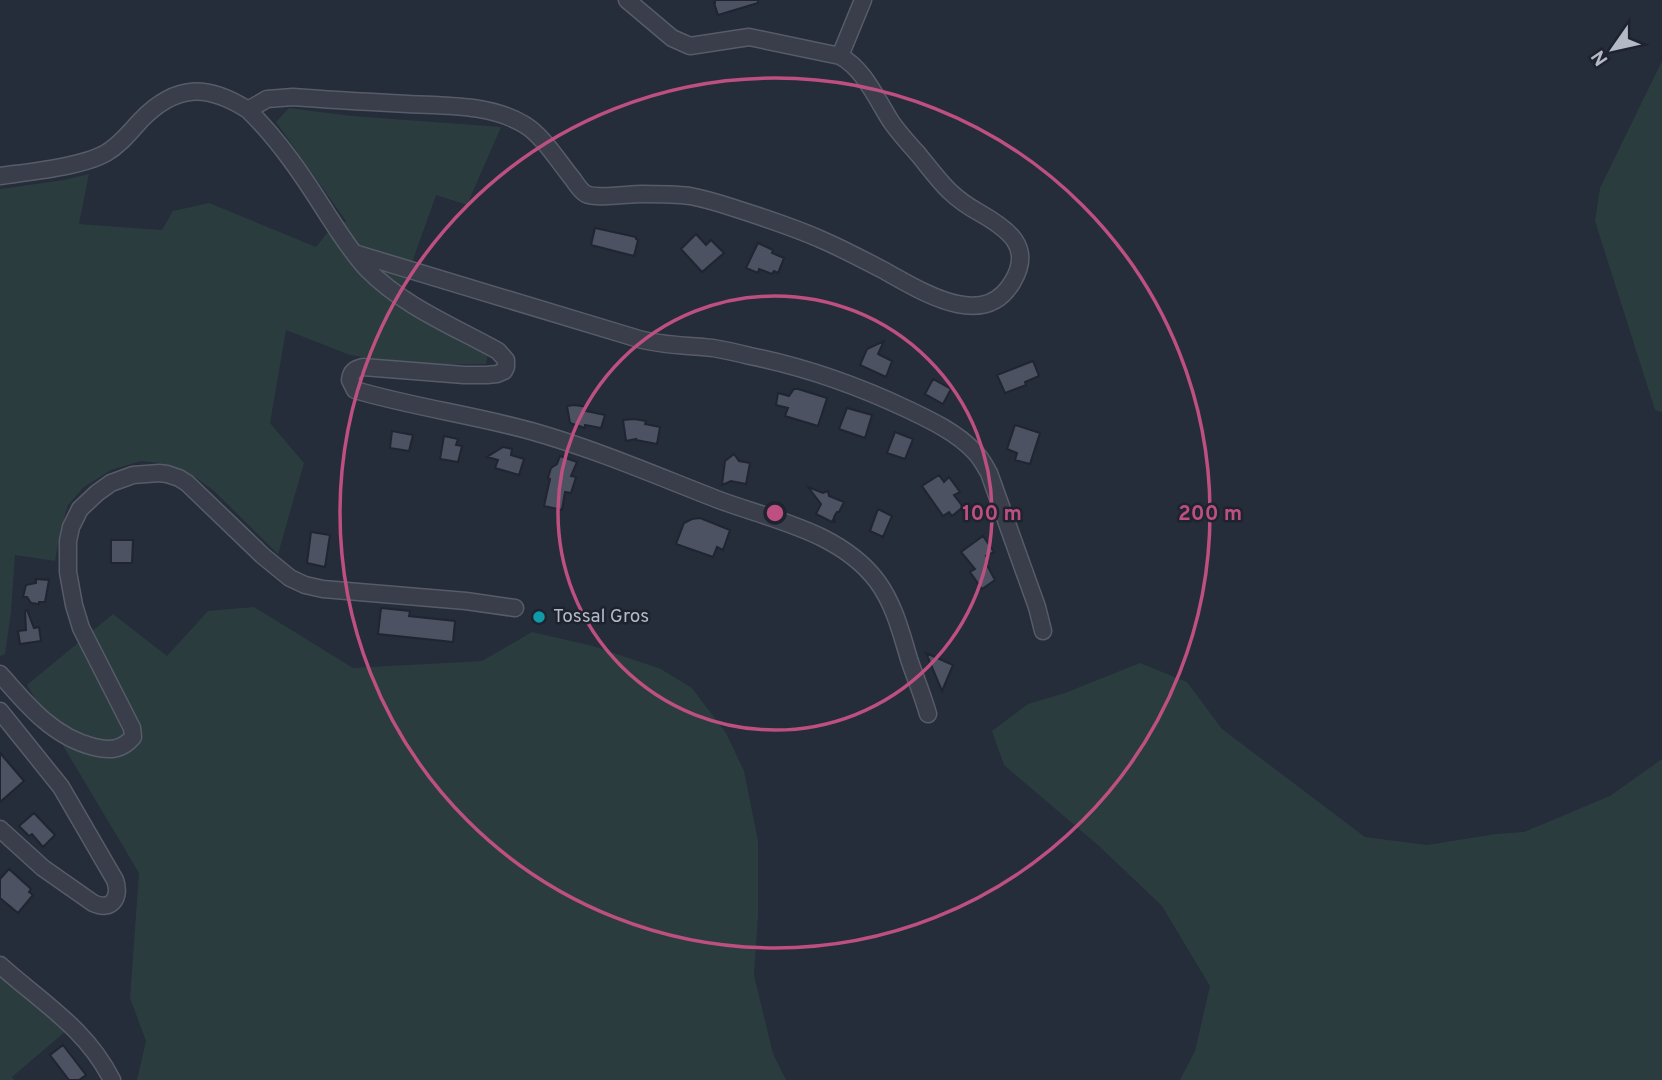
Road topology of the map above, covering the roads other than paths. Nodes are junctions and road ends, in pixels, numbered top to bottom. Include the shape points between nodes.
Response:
1 (628, 0) edge
2 (863, 0) edge
3 (840, 56) junction
4 (248, 110) junction
5 (0, 176) edge
6 (354, 253) junction
7 (514, 608) dead end
8 (1043, 631) dead end
9 (0, 674) edge
10 (0, 711) edge
11 (928, 714) dead end
12 (0, 829) edge
13 (0, 965) edge
14 (111, 1080) edge

1 - 3 street via 671,38 690,46 749,37
2 - 3 street
3 - 4 street via 855,66 893,124 951,194 1016,241 1020,256 1017,274 991,303 962,305 940,299 817,238 705,199 586,194 528,127 481,108 293,97 267,99
4 - 5 street via 214,94 181,93 152,109 122,142 103,155
4 - 6 street via 296,167
6 - 8 street via 639,340 714,348 822,374 931,421 973,450 989,473
6 - 11 street via 415,307 498,351 507,363 501,373 487,374 363,367 351,373 355,390 547,435 821,538 867,569 885,594
7 - 9 street via 305,585 263,555 187,484 167,474 143,474 121,478 87,502 74,518 67,550 81,628 133,737 118,749 79,743 38,715
10 - 12 street via 61,787 115,880 118,894 105,906 98,906 43,868
13 - 14 street via 76,1030

